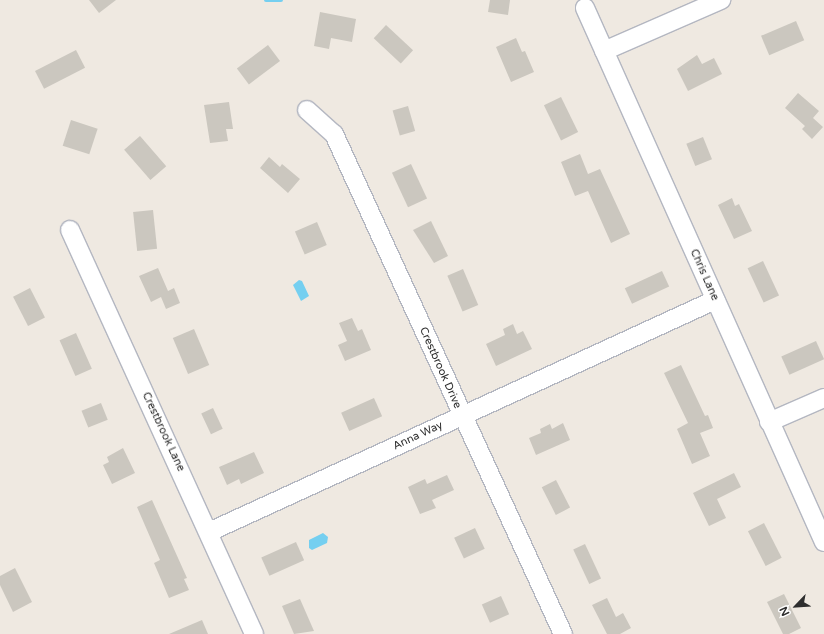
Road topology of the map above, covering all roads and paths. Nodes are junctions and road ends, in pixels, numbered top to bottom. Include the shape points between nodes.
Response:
1 (721, 0) edge
2 (585, 8) dead end
3 (604, 51) junction
4 (308, 110) dead end
5 (70, 230) dead end
6 (715, 300) junction
7 (824, 398) edge
8 (462, 416) junction
9 (769, 422) junction
10 (209, 532) junction
11 (824, 542) edge
12 (254, 634) edge
13 (563, 634) edge

1 - 3 street
2 - 3 street, Chris Lane
3 - 6 street, Chris Lane
4 - 8 street, Crestbrook Drive via 334,134
5 - 10 street, Crestbrook Lane
6 - 8 street, Anna Way
6 - 9 street, Chris Lane
7 - 9 street
8 - 10 street, Anna Way
8 - 13 street, Crestbrook Drive
9 - 11 street, Chris Lane
10 - 12 street, Crestbrook Lane

